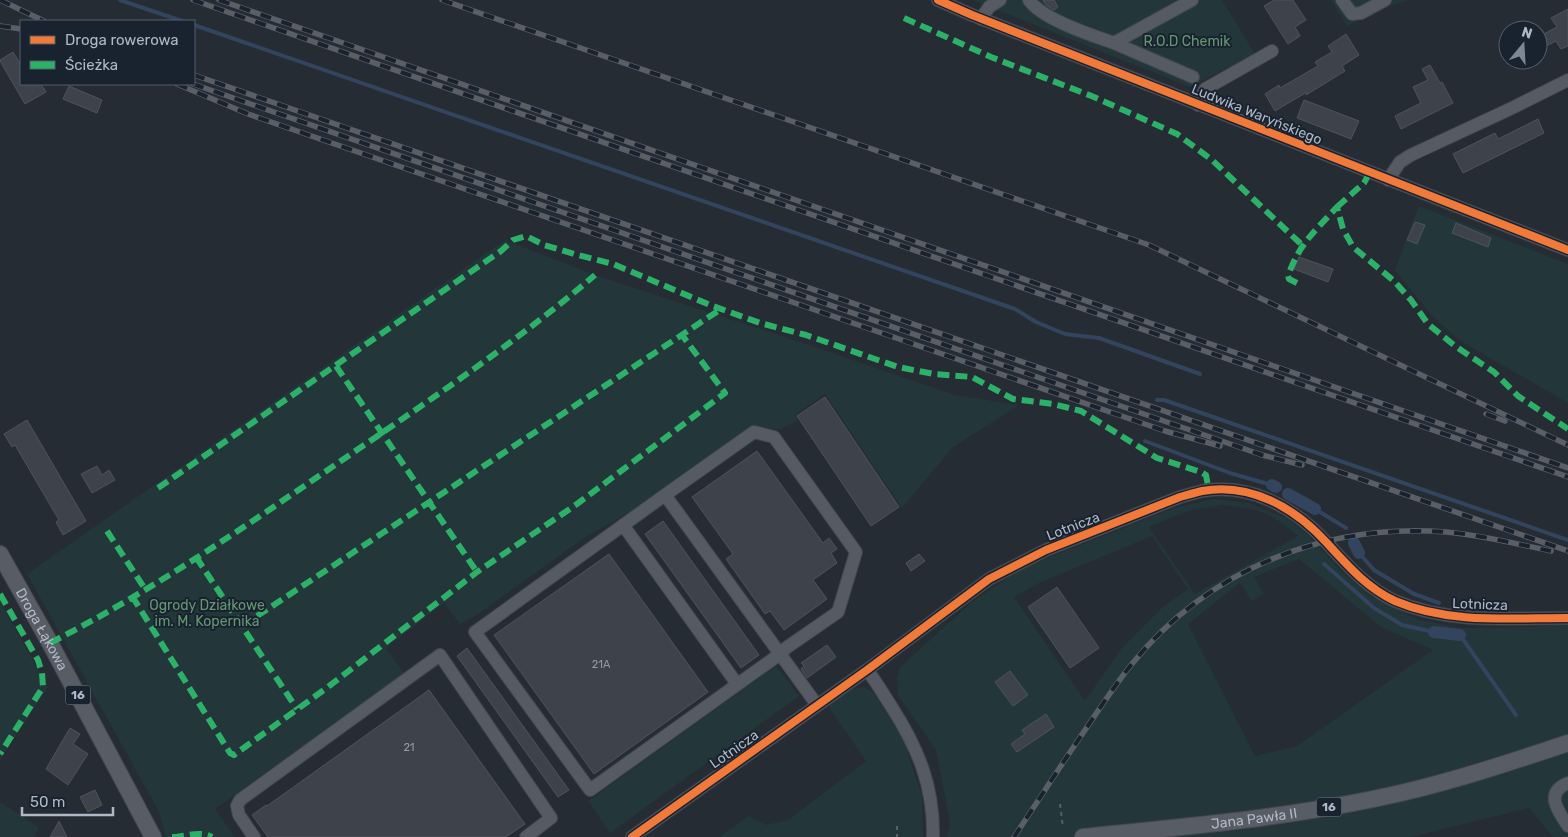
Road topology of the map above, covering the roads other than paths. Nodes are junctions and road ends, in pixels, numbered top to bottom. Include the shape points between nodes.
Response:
1 (938, 0) edge
2 (1000, 0) edge
3 (1028, 0) edge
4 (1192, 0) edge
5 (1342, 0) edge
6 (1385, 0) edge
7 (981, 19) junction
8 (1114, 43) junction
9 (1272, 51) dead end
10 (1193, 77) dead end
11 (1568, 80) edge
12 (1198, 105) junction
13 (1388, 180) junction
14 (1568, 250) edge
15 (665, 495) junction
16 (623, 525) junction
17 (0, 554) edge
18 (1568, 618) edge
19 (780, 654) junction
20 (867, 670) junction
21 (737, 684) junction
22 (817, 705) junction
23 (1568, 743) edge
24 (1568, 783) edge
25 (1568, 826) edge
26 (153, 837) edge
27 (254, 837) edge
28 (526, 837) edge
29 (632, 837) edge
30 (933, 837) edge
31 (1083, 837) edge

1 - 7 street, Ludwika Waryńskiego
2 - 7 street via 989,6
3 - 8 street via 1048,16
4 - 8 street
5 - 6 street via 1352,14 1361,13
7 - 12 street, Ludwika Waryńskiego
8 - 10 street
9 - 12 street via 1205,89
11 - 13 street via 1411,155 1400,162
12 - 13 street, Ludwika Waryńskiego
13 - 14 street, Ludwika Waryńskiego
15 - 16 street
15 - 19 street
15 - 19 street via 754,432 774,437 856,552 839,610
16 - 21 street
16 - 21 street via 475,632 590,790
17 - 26 main road, Droga Łąkowa / 16
18 - 20 street, Lotnicza via 1440,615 1408,606 1365,582 1310,527 1282,505 1252,493 1202,491 1046,550 989,579
19 - 21 street
19 - 22 street
20 - 22 street, Lotnicza
20 - 30 street via 920,758 929,786
22 - 29 street, Lotnicza
23 - 31 main road, Jana Pawła II / 16 via 1487,770 1405,792 1335,806 1261,818
24 - 25 street via 1554,796
27 - 28 street via 239,816 237,806 240,800 440,655 552,818

